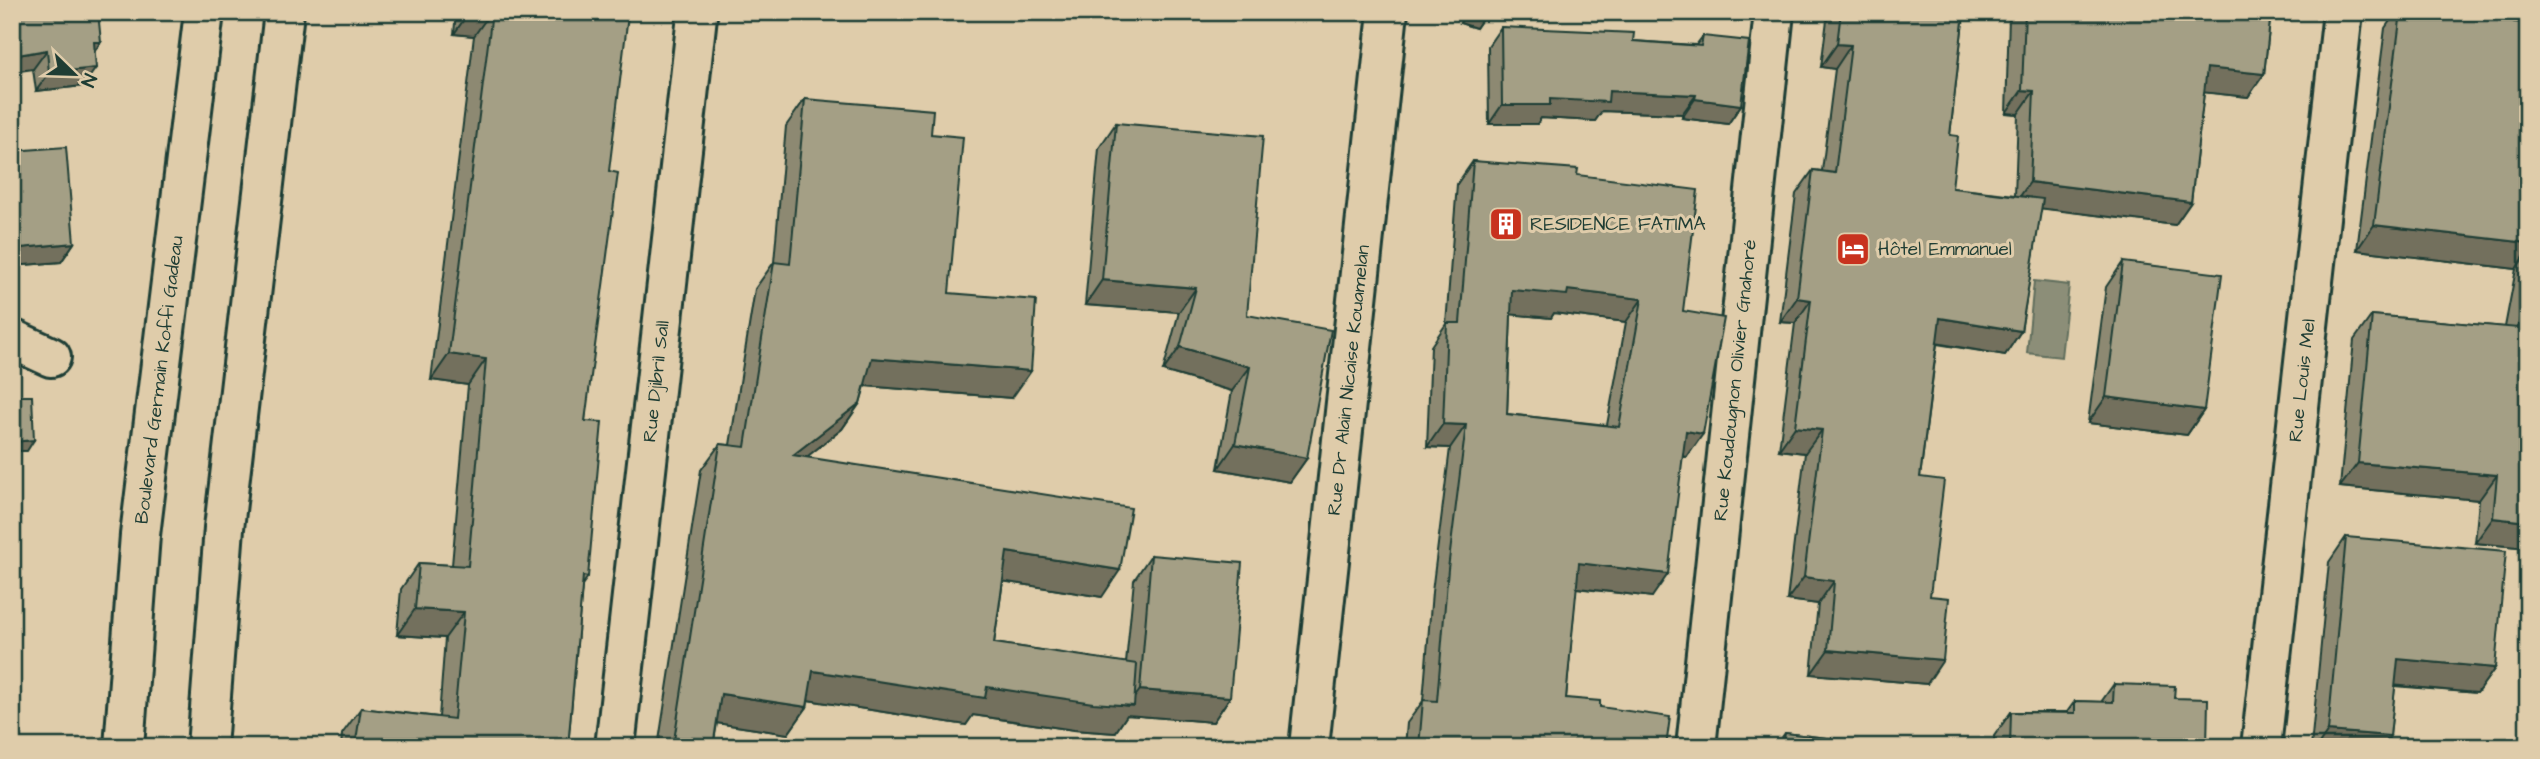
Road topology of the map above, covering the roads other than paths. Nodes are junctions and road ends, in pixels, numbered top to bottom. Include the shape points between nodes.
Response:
1 (204, 12) edge
2 (284, 12) edge
3 (1388, 12) edge
4 (1774, 12) edge
5 (2343, 12) edge
6 (697, 16) dead end
7 (12, 339) edge
8 (51, 357) dead end
9 (124, 747) edge
10 (207, 747) edge
11 (615, 747) edge
12 (1309, 747) edge
13 (1696, 747) edge
14 (2261, 747) edge

1 - 9 street, Boulevard Germain Koffi Gadeau via 140,535
2 - 10 street via 224,528
3 - 12 street, Rue Dr Alain Nicaise Kouamelan
4 - 13 street, Rue Koudougnon Olivier Gnahoré
5 - 14 street, Rue Louis Mel
6 - 11 street, Rue Djibril Sall
7 - 8 street

